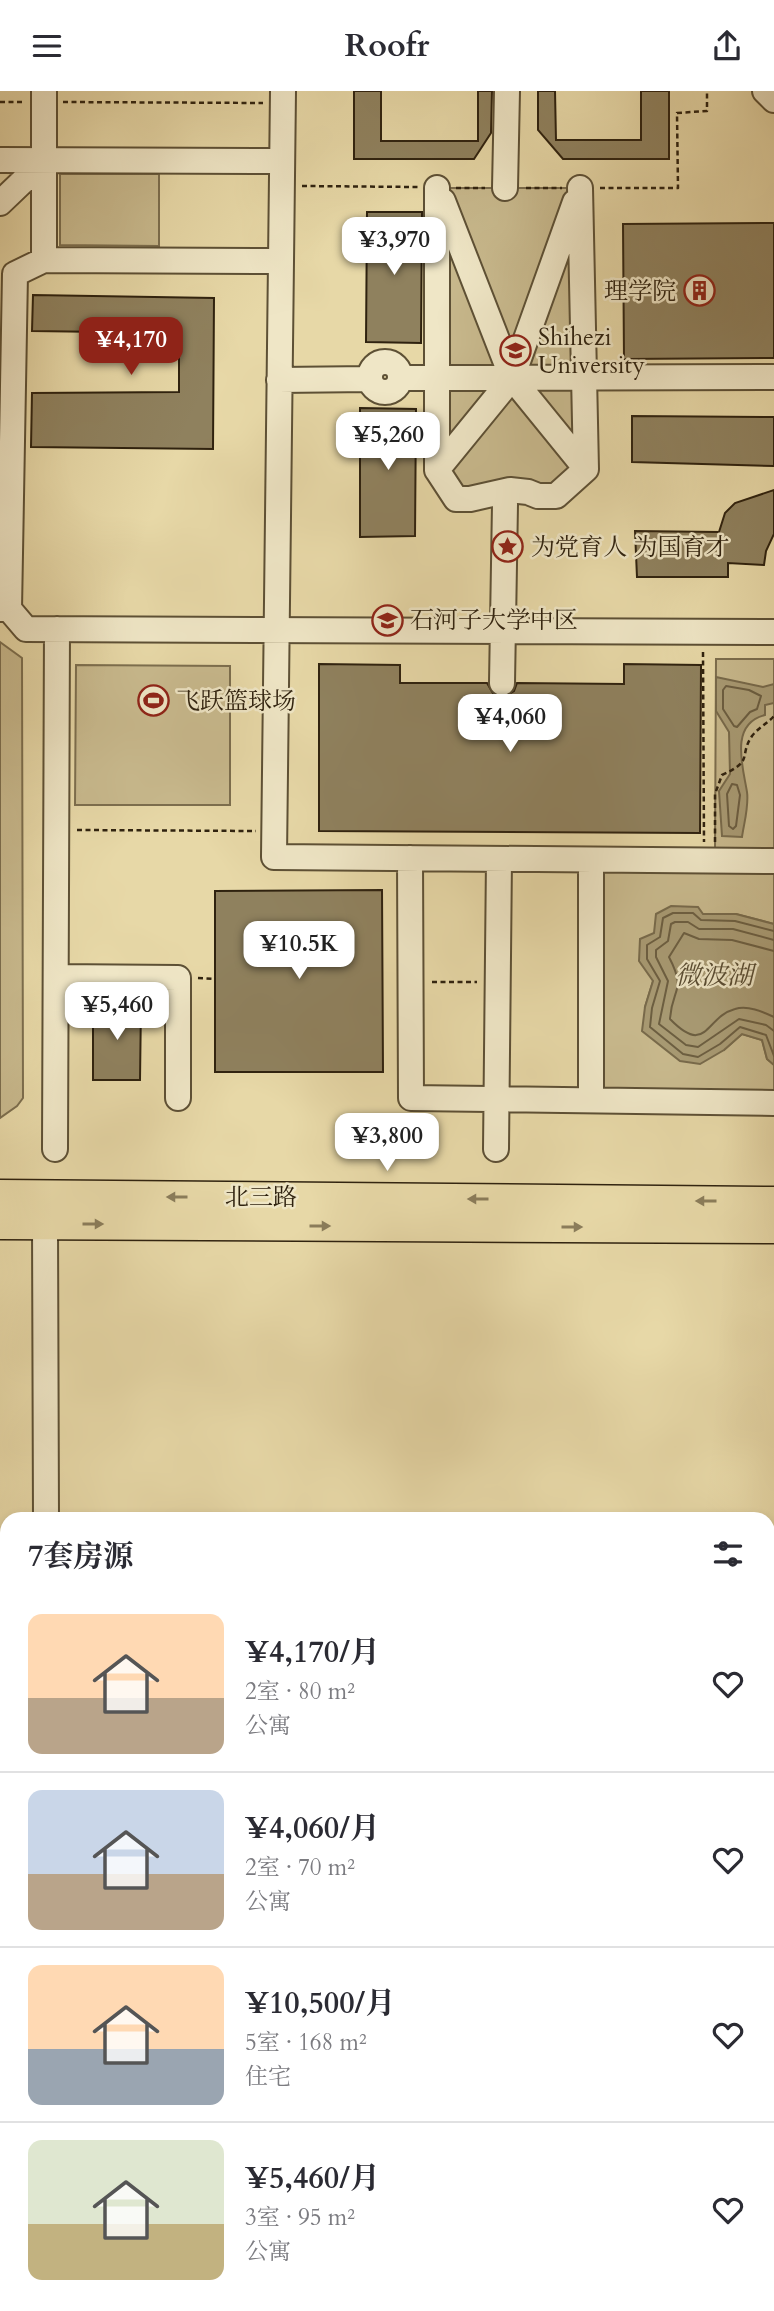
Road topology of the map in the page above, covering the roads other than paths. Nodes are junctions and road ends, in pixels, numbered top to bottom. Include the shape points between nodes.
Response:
1 (507, 91) edge
2 (765, 91) edge
3 (44, 96) edge
4 (283, 97) edge
5 (774, 100) edge
6 (0, 160) edge
7 (45, 160) junction
8 (282, 173) junction
9 (505, 188) road end
10 (0, 203) edge
11 (44, 260) junction
12 (281, 261) junction
13 (7, 345) edge
14 (584, 377) junction
15 (774, 377) edge
16 (437, 378) junction
17 (512, 378) junction
18 (279, 380) junction
19 (6, 413) edge
20 (586, 469) junction
21 (437, 470) junction
22 (505, 504) dead end
23 (5, 609) edge
24 (57, 629) junction
25 (276, 629) junction
26 (503, 630) junction
27 (774, 632) edge
28 (502, 683) dead end
29 (410, 858) junction
30 (499, 859) junction
31 (592, 860) junction
32 (774, 861) edge
33 (56, 977) junction
34 (178, 1098) dead end
35 (496, 1099) junction
36 (591, 1100) junction
37 (774, 1103) edge
38 (55, 1149) dead end
39 (496, 1149) dead end
40 (0, 1195) edge
41 (774, 1202) edge
42 (0, 1224) edge
43 (46, 1224) junction
44 (774, 1228) edge
45 (46, 1512) edge

1 - 9 lane
2 - 5 lane
3 - 7 lane
4 - 8 lane
6 - 7 lane
7 - 8 lane
7 - 10 lane
7 - 11 lane
8 - 12 lane
11 - 12 lane
11 - 13 lane via 15,274
12 - 18 lane
13 - 19 lane
14 - 15 lane
14 - 17 lane
14 - 17 lane via 580,188
14 - 20 lane
16 - 17 lane
16 - 17 lane via 437,188
16 - 18 lane via 401,378 397,387 386,392 374,387 370,379
16 - 21 lane
17 - 20 lane
17 - 21 lane
18 - 25 lane
19 - 23 lane
20 - 21 lane via 556,496 510,490 470,499 456,499
22 - 26 lane
23 - 24 lane via 26,629
24 - 25 lane
24 - 33 lane
25 - 26 lane
25 - 29 lane via 274,857
26 - 27 lane
26 - 28 lane
29 - 30 lane
29 - 35 lane via 411,1098
30 - 31 lane
30 - 35 lane
31 - 32 lane
31 - 36 lane
33 - 34 lane via 178,978
33 - 38 lane
35 - 36 lane
35 - 39 lane
36 - 37 lane
41 -> 40 main road, 北三路
42 - 43 main road, 北三路
43 -> 44 main road, 北三路
43 - 45 lane

